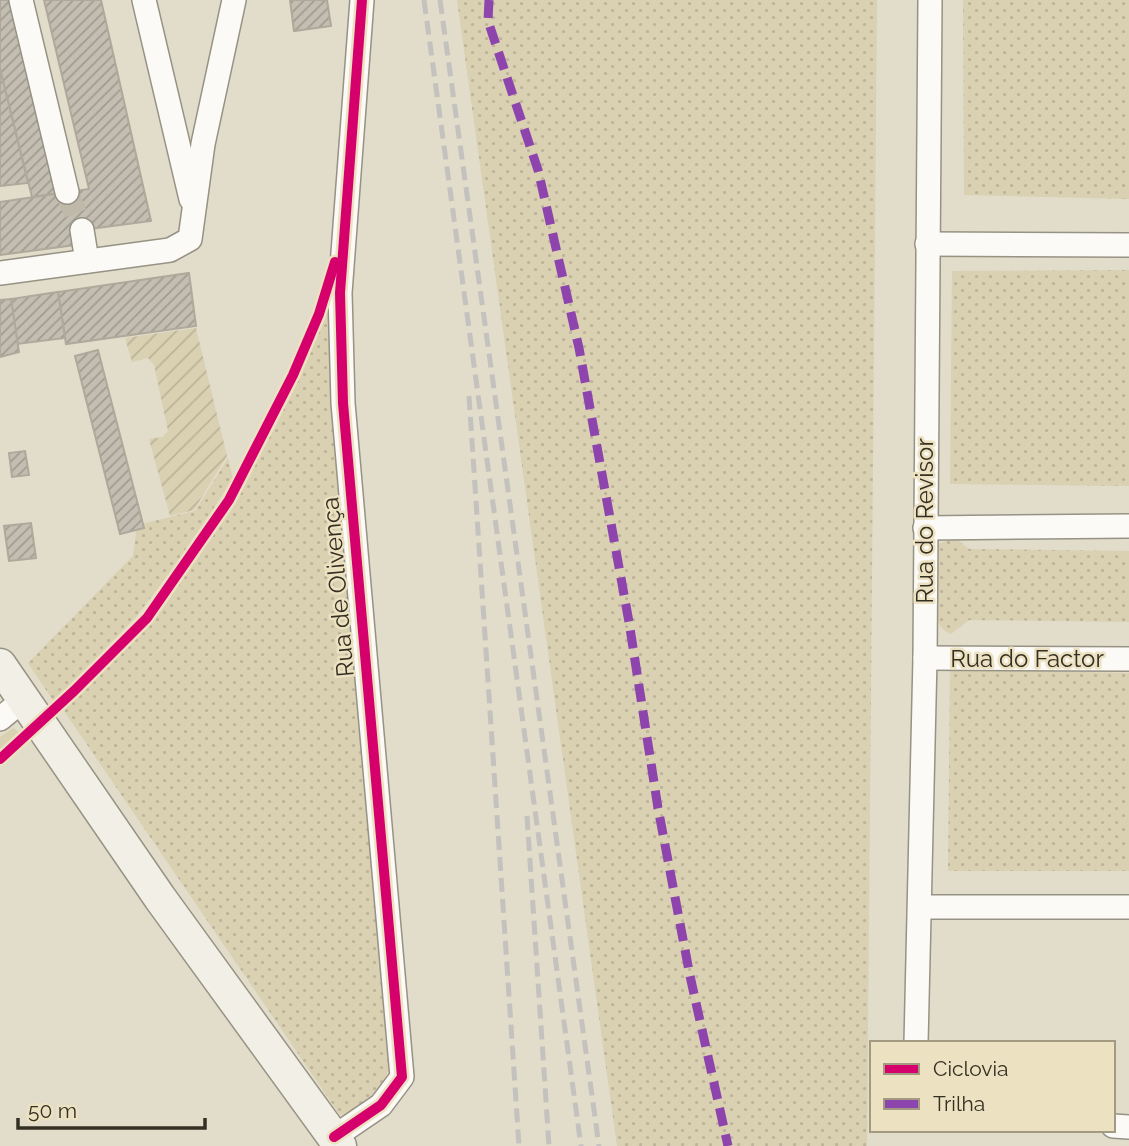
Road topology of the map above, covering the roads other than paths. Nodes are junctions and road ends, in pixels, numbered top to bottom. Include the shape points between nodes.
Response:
1 (21, 0) edge
2 (145, 0) edge
3 (234, 0) edge
4 (362, 0) edge
5 (930, 0) edge
6 (67, 192) tunnel mouth
7 (194, 212) junction
8 (82, 230) tunnel mouth
9 (927, 244) junction
10 (1129, 244) edge
11 (87, 261) junction
12 (0, 273) edge
13 (1129, 526) edge
14 (925, 528) junction
15 (925, 658) junction
16 (1129, 659) edge
17 (0, 665) edge
18 (21, 714) edge
19 (921, 907) junction
20 (1129, 907) edge
21 (916, 1041) edge
22 (337, 1142) edge

1 - 6 street
2 - 7 street
3 - 7 street via 203,144
4 - 22 street, Rua de Olivença via 340,293 343,403 402,1077 380,1105
5 - 9 street, Rua do Revisor
7 - 11 street via 190,239 170,250
8 - 11 street
9 - 10 street
9 - 14 street, Rua do Revisor
11 - 12 street
13 - 14 street
14 - 15 street, Rua do Revisor
15 - 16 street, Rua do Factor
15 - 19 street, Rua do Revisor
17 - 18 main road
18 - 22 main road
19 - 20 street
19 - 21 street, Rua do Revisor

